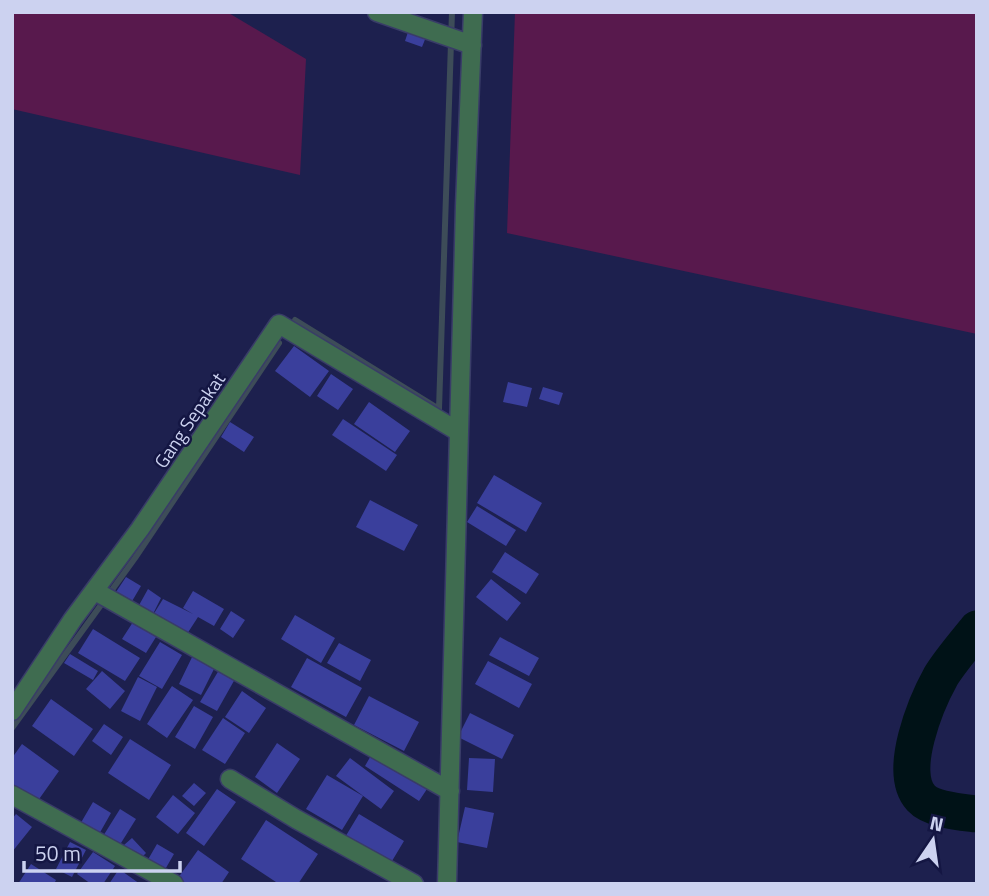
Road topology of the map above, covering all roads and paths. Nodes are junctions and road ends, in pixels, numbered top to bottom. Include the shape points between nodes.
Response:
1 (377, 12) edge
2 (472, 12) edge
3 (472, 45) junction
4 (459, 432) junction
5 (96, 592) junction
6 (12, 711) edge
7 (230, 779) dead end
8 (450, 791) junction
9 (12, 795) edge
10 (174, 884) edge
11 (414, 884) edge
12 (447, 884) edge

1 - 3 street
2 - 3 street
3 - 4 street
4 - 5 street, Gang Sepakat via 279,324
4 - 8 street
5 - 6 street, Gang Sepakat
5 - 8 street
7 - 11 street
8 - 12 street
9 - 10 street

